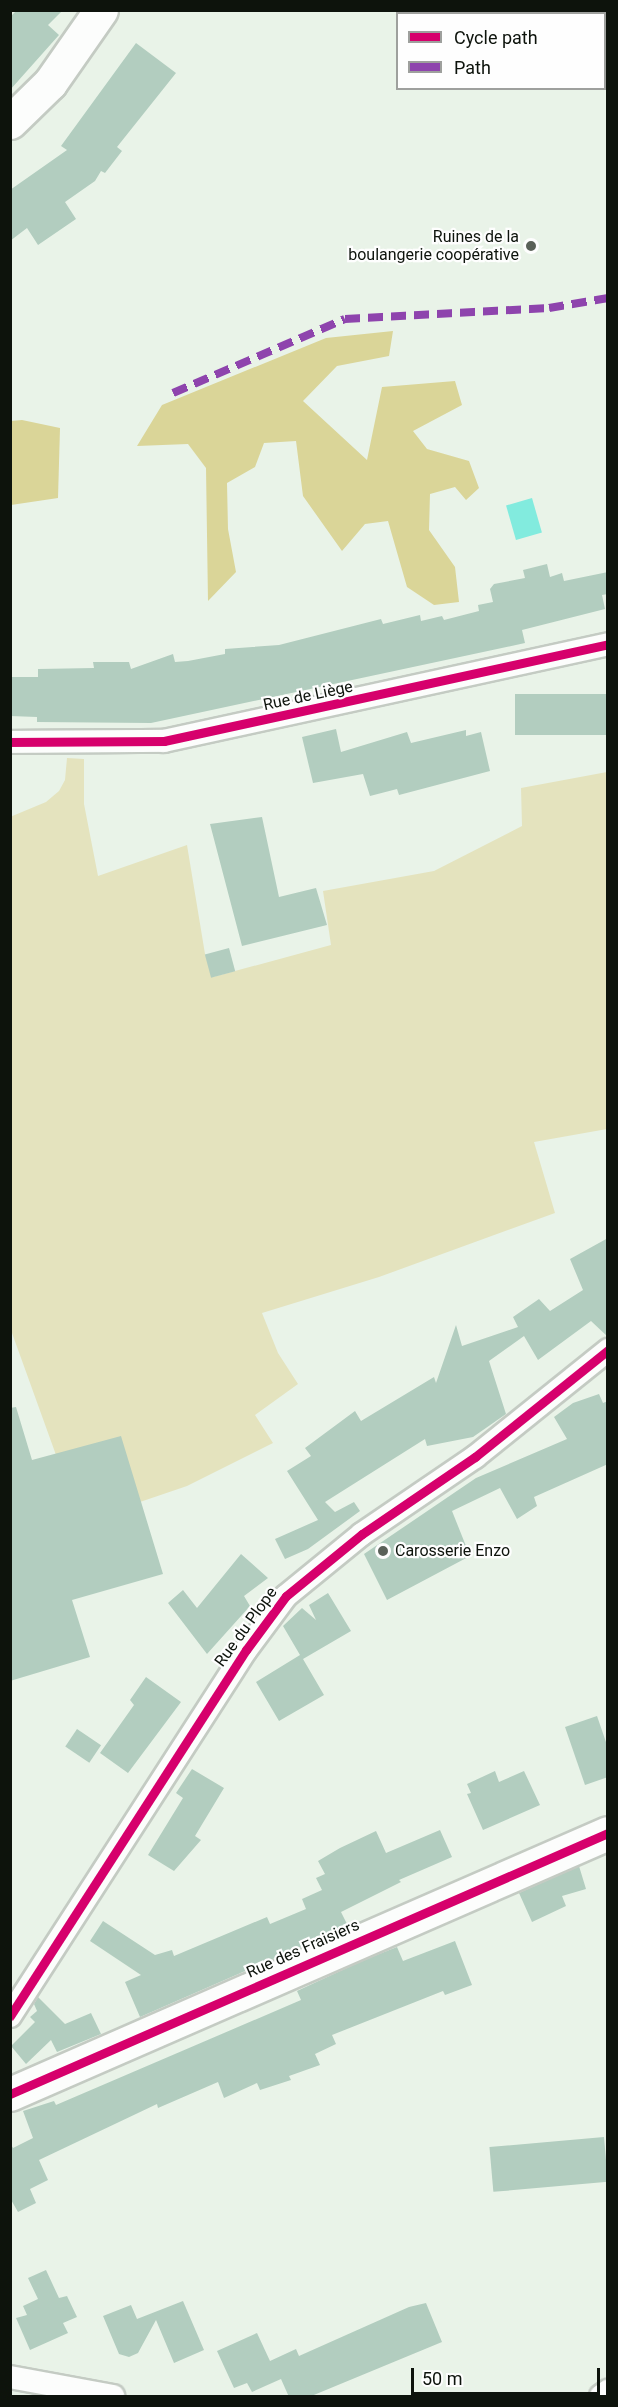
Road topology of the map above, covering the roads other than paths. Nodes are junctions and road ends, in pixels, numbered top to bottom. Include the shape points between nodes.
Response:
1 (101, 10) edge
2 (10, 122) edge
3 (608, 644) edge
4 (10, 742) edge
5 (608, 1350) edge
6 (608, 1833) edge
7 (10, 2016) edge
8 (10, 2094) edge
9 (10, 2377) edge
10 (608, 2391) edge
11 (113, 2397) edge
12 (601, 2397) edge

1 - 2 street via 50,83
3 - 4 street, Rue de Liège via 164,741
5 - 7 street, Rue du Plope via 475,1457 362,1534 286,1596 246,1650
6 - 8 street, Rue des Fraisiers
9 - 11 street
10 - 12 street

